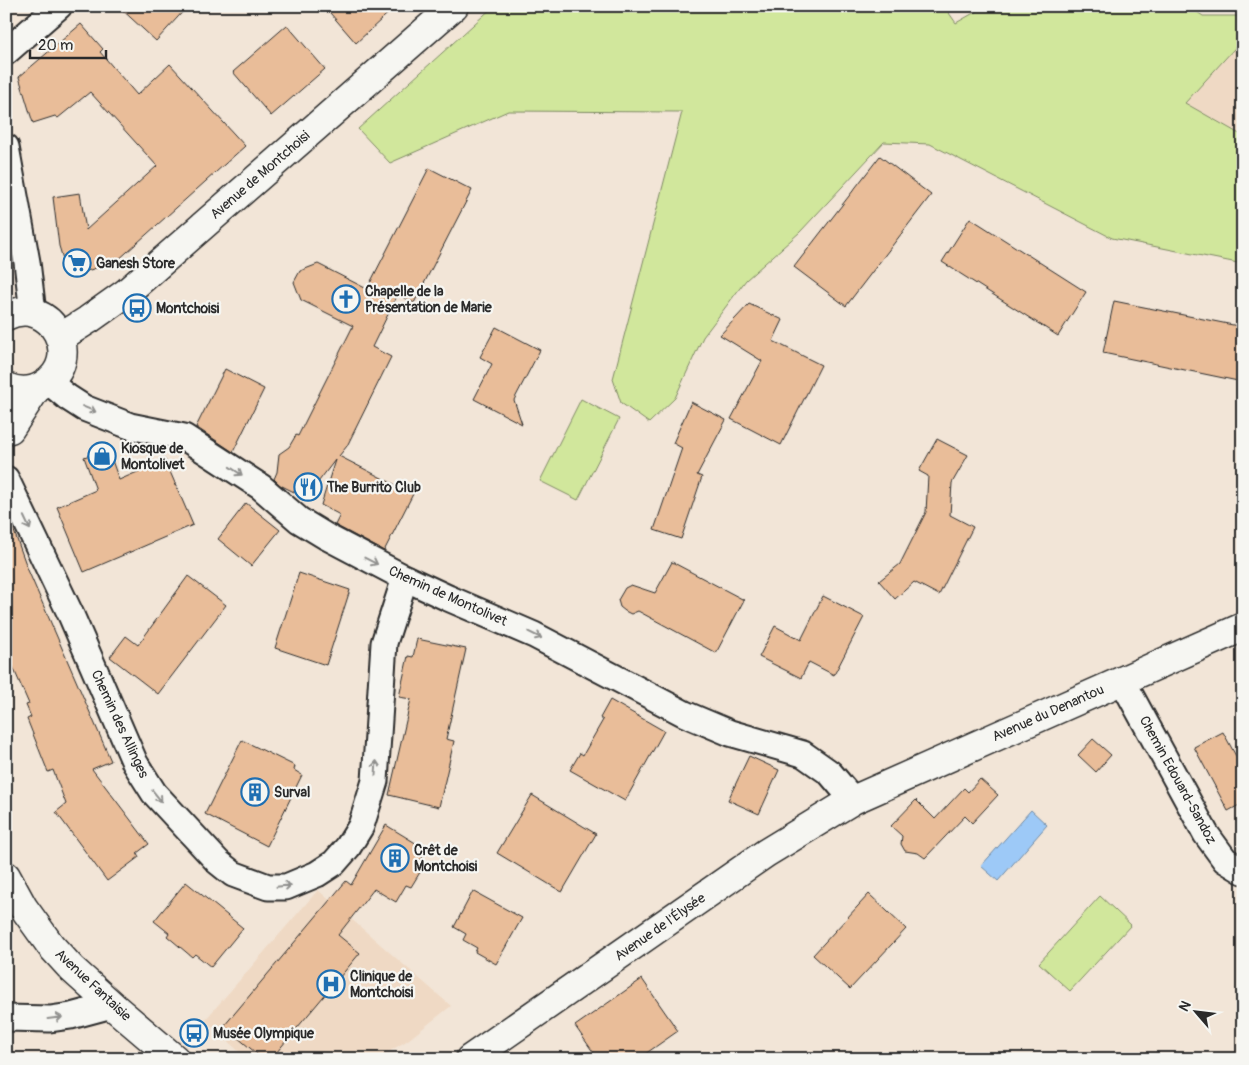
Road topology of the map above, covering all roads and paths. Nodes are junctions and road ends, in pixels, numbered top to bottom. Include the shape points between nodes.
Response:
1 (59, 6) edge
2 (454, 6) edge
3 (6, 52) edge
4 (6, 148) edge
5 (33, 313) junction
6 (6, 316) edge
7 (61, 337) junction
8 (43, 385) junction
9 (6, 387) edge
10 (7, 427) edge
11 (6, 479) edge
12 (405, 578) junction
13 (1243, 626) edge
14 (1122, 680) junction
15 (853, 800) junction
16 (1243, 871) edge
17 (6, 876) edge
18 (112, 1005) junction
19 (6, 1018) edge
20 (175, 1059) edge
21 (470, 1059) edge

1 - 3 street
2 - 7 street, Avenue de Montchoisi via 126,293
4 - 5 street
5 - 6 street
5 - 7 street via 48,321
7 - 8 street via 62,361 57,373
8 - 9 street via 19,391
8 - 10 street
8 -> 12 street, Chemin de Montolivet via 84,408 130,426 184,437 261,487 299,520
11 -> 12 street, Chemin des Allinges via 71,615 135,763 154,793 218,862 233,874 268,887 286,887 334,863 361,826 375,782 384,644
12 -> 15 street, Chemin de Montolivet via 534,634 703,722 803,754 830,773
13 - 14 street, Avenue du Denantou
14 - 15 street, Avenue du Denantou
14 - 16 street, Chemin Edouard-Sandoz via 1206,834 1225,860
15 - 21 street, Avenue de l'Élysée via 766,853
17 - 18 street, Avenue Fantaisie via 51,946
19 -> 18 street via 50,1020
18 - 20 street, Avenue Fantaisie

